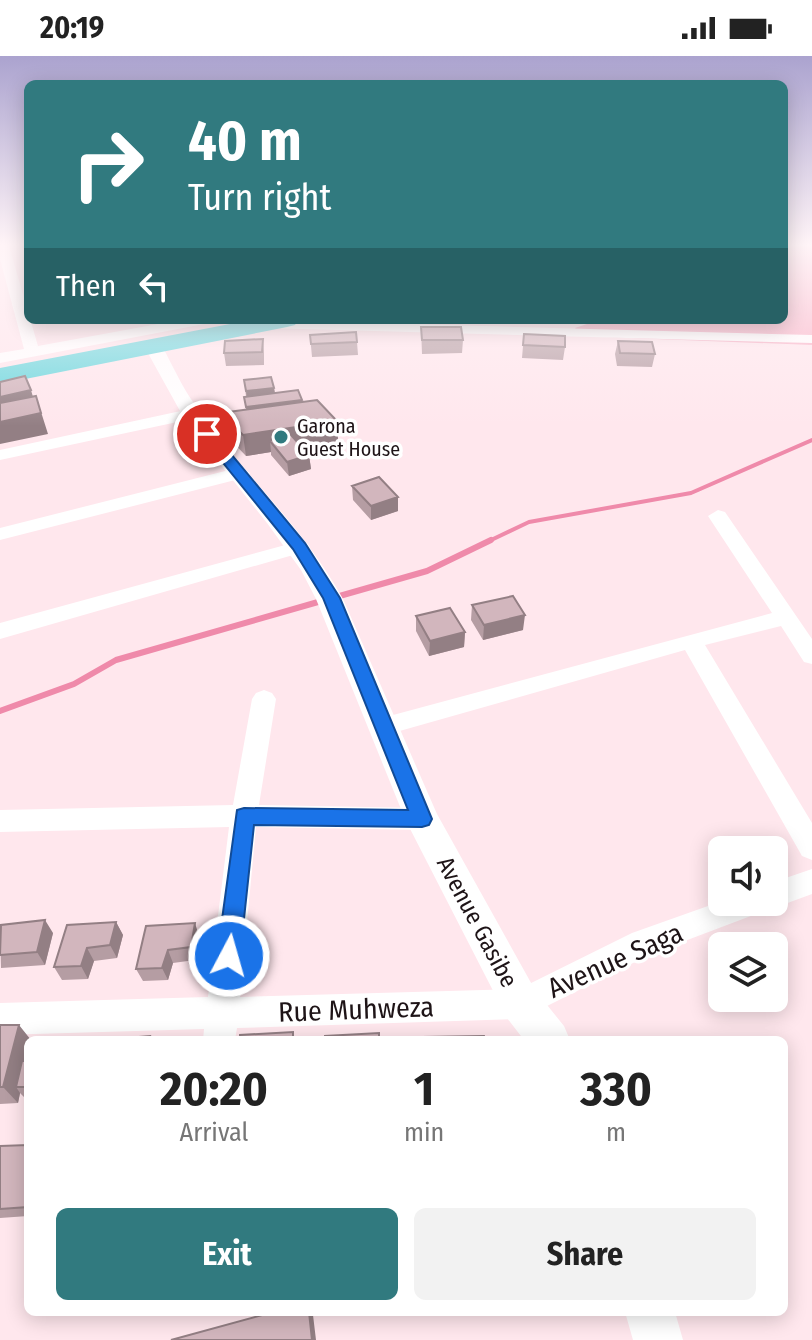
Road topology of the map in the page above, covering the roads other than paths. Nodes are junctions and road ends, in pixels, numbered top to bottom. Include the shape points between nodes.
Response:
1 (24, 324) edge
2 (192, 324) edge
3 (257, 324) edge
4 (339, 324) edge
5 (163, 334) edge
6 (812, 339) edge
7 (32, 352) junction
8 (0, 358) edge
9 (0, 376) edge
10 (190, 414) junction
11 (0, 455) edge
12 (241, 473) junction
13 (718, 516) dead end
14 (0, 534) edge
15 (300, 547) junction
16 (784, 618) junction
17 (0, 631) edge
18 (691, 641) junction
19 (812, 656) edge
20 (264, 699) dead end
21 (382, 727) junction
22 (244, 816) junction
23 (422, 819) junction
24 (3, 829) edge
25 (812, 848) edge
26 (812, 881) edge
27 (788, 890) edge
28 (716, 916) edge
29 (521, 1004) junction
30 (0, 1019) edge
31 (220, 1026) edge
32 (547, 1036) edge
33 (651, 1316) edge
34 (658, 1340) edge

1 - 7 street
2 - 5 street
3 - 5 main road
4 - 6 street
5 - 7 street
5 - 9 main road
5 - 10 street, Avenue Gasibe
7 - 8 street
10 - 11 street
10 - 12 street, Avenue Gasibe
12 - 14 street
12 - 15 street, Avenue Gasibe
13 - 16 street
15 - 17 street
15 - 21 street, Avenue Gasibe via 331,598
16 - 18 street
16 - 19 street
18 - 21 street
18 - 25 street
20 - 22 street
21 - 23 street, Avenue Gasibe
22 - 23 street
22 - 24 street
22 - 31 street
23 - 29 street, Avenue Gasibe
26 - 27 street
28 - 29 street, Avenue Saga via 643,943
29 - 31 street, Rue Muhweza
29 - 32 street, Avenue Gasibe
30 - 31 street, Rue Muhweza
33 - 34 street

